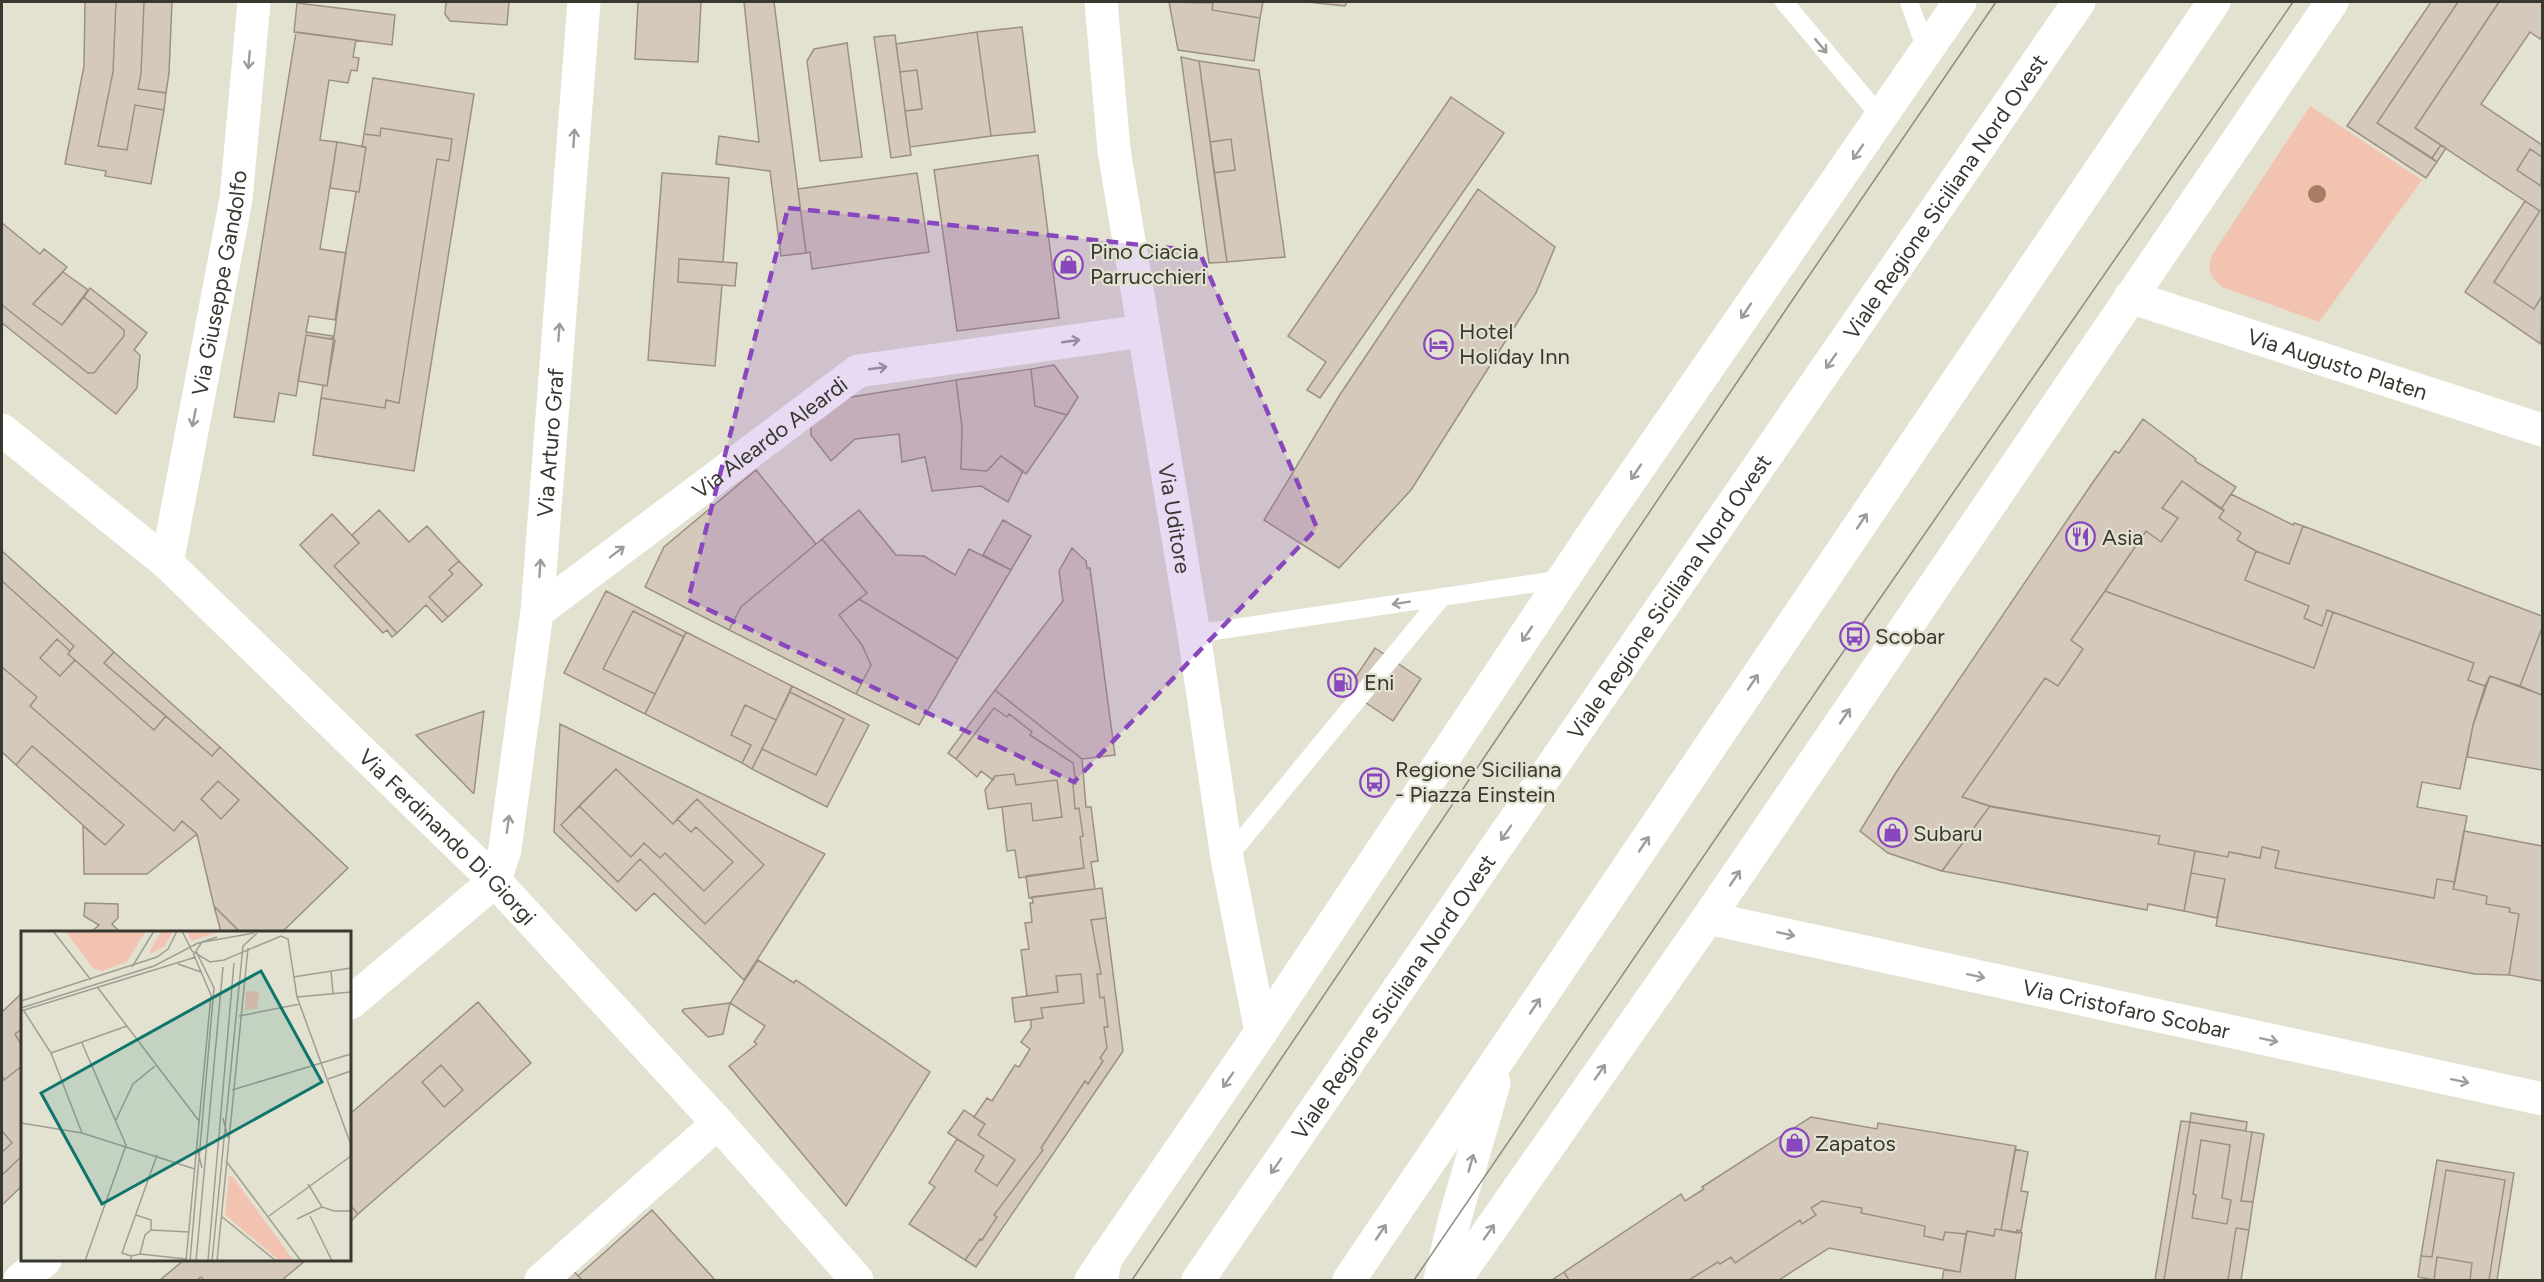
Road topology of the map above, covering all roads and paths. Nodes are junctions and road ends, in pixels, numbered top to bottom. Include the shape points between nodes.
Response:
1 (254, 2) edge
2 (585, 2) edge
3 (1101, 2) edge
4 (1784, 2) edge
5 (1908, 2) edge
6 (1960, 2) edge
7 (2079, 2) edge
8 (2214, 2) edge
9 (2332, 2) edge
10 (1927, 52) junction
11 (1881, 117) junction
12 (2130, 297) junction
13 (1143, 331) junction
14 (2542, 429) edge
15 (2, 430) edge
16 (167, 563) junction
17 (1563, 579) junction
18 (1442, 597) junction
19 (537, 612) junction
20 (1194, 634) junction
21 (1227, 858) junction
22 (495, 881) junction
23 (1708, 918) junction
24 (351, 1002) edge
25 (1261, 1032) junction
26 (1502, 1054) junction
27 (2542, 1099) edge
28 (718, 1123) junction
29 (44, 1261) edge
30 (1099, 1273) edge
31 (20, 1281) edge
32 (541, 1281) edge
33 (857, 1281) edge
34 (1198, 1281) edge
35 (1348, 1281) edge
36 (1440, 1281) edge
37 (1455, 1281) edge

1 -> 16 street, Via Giuseppe Gandolfo via 236,199
19 -> 2 street, Via Arturo Graf
3 - 13 street, Via Uditore via 1114,150
4 -> 11 lane
5 - 10 lane
6 - 10 street
7 -> 34 street, Viale Regione Siciliana Nord Ovest
26 -> 8 street
9 - 12 street
10 - 11 street
11 -> 17 street
12 - 14 street, Via Augusto Platen
23 -> 12 street
19 -> 13 street, Via Aleardo Aleardi via 858,371
13 - 20 street, Via Uditore
15 - 16 street, Via Ferdinando Di Giorgi
16 - 22 street, Via Ferdinando Di Giorgi
17 - 18 lane
17 -> 25 street
18 -> 20 lane
18 - 21 lane
22 -> 19 street, Via Arturo Graf via 505,849
20 - 21 street, Via Uditore
21 - 25 street, Via Uditore
22 - 24 street
22 - 28 street, Via Ferdinando Di Giorgi
23 -> 27 street, Via Cristofaro Scobar
37 -> 23 street
25 -> 30 street
35 -> 26 street
36 -> 26 street
28 - 32 street
28 - 33 street, Via Ferdinando Di Giorgi
29 - 31 street

